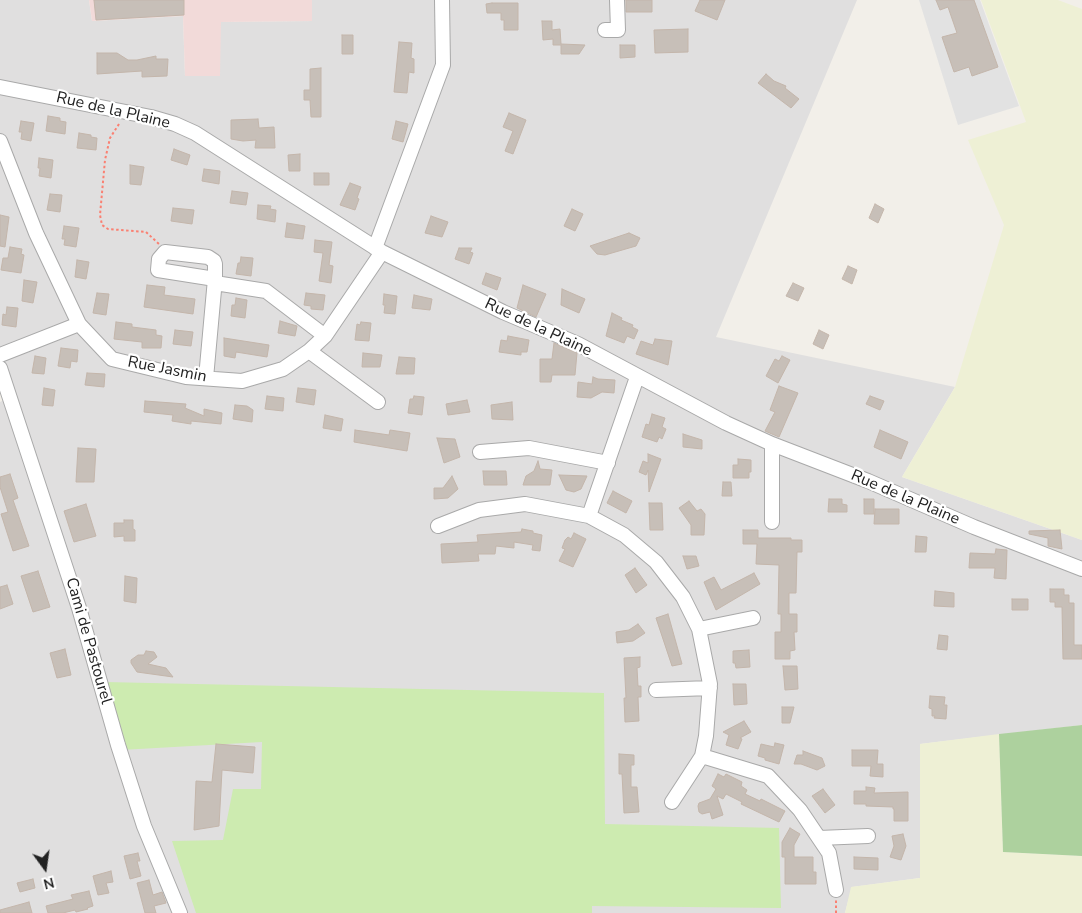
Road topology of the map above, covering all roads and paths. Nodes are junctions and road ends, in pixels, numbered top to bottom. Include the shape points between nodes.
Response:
1 (442, 0) edge
2 (617, 0) edge
3 (605, 30) dead end
4 (0, 87) edge
5 (119, 124) dead end
6 (0, 141) edge
7 (379, 250) junction
8 (165, 252) junction
9 (215, 281) junction
10 (79, 324) junction
11 (325, 336) junction
12 (309, 351) junction
13 (0, 355) edge
14 (0, 368) edge
15 (637, 377) junction
16 (206, 378) junction
17 (378, 402) dead end
18 (772, 444) junction
19 (480, 452) dead end
20 (608, 463) junction
21 (589, 516) junction
22 (772, 522) dead end
23 (438, 526) dead end
24 (1082, 569) edge
25 (753, 618) dead end
26 (699, 629) junction
27 (710, 688) junction
28 (656, 690) dead end
29 (702, 756) junction
30 (672, 802) dead end
31 (868, 836) dead end
32 (819, 838) junction
33 (836, 890) dead end
34 (180, 913) edge

1 - 7 street, Rue Jasmin via 443,65
2 - 3 street via 618,30
4 - 7 street, Rue de la Plaine via 175,124 195,133
5 - 8 path via 110,138 105,160 102,226 146,232
6 - 10 street, Rue Jasmin via 36,233
7 - 11 street, Rue Jasmin
7 - 15 street, Rue de la Plaine via 502,312 578,344
8 - 9 street via 208,257 215,264
8 - 9 street via 158,259 158,270
9 - 11 street via 266,292
9 - 16 street
10 - 13 street
10 - 16 street, Rue Jasmin via 112,359 186,377
11 - 12 street, Rue Jasmin
12 - 16 street, Rue Jasmin via 283,369 242,381
12 - 17 street
14 - 34 street, Cami de Pastourel via 79,608 138,808
15 - 18 street, Rue de la Plaine
15 - 20 street
18 - 22 street
18 - 24 street, Rue de la Plaine
19 - 20 street via 529,448
20 - 21 street
21 - 23 street via 525,504 479,510
21 - 26 street via 624,535 656,562 683,597
25 - 26 street
26 - 27 street
27 - 28 street
27 - 29 street
29 - 30 street
29 - 32 street via 768,776 800,810
31 - 32 street
32 - 33 street via 829,853

